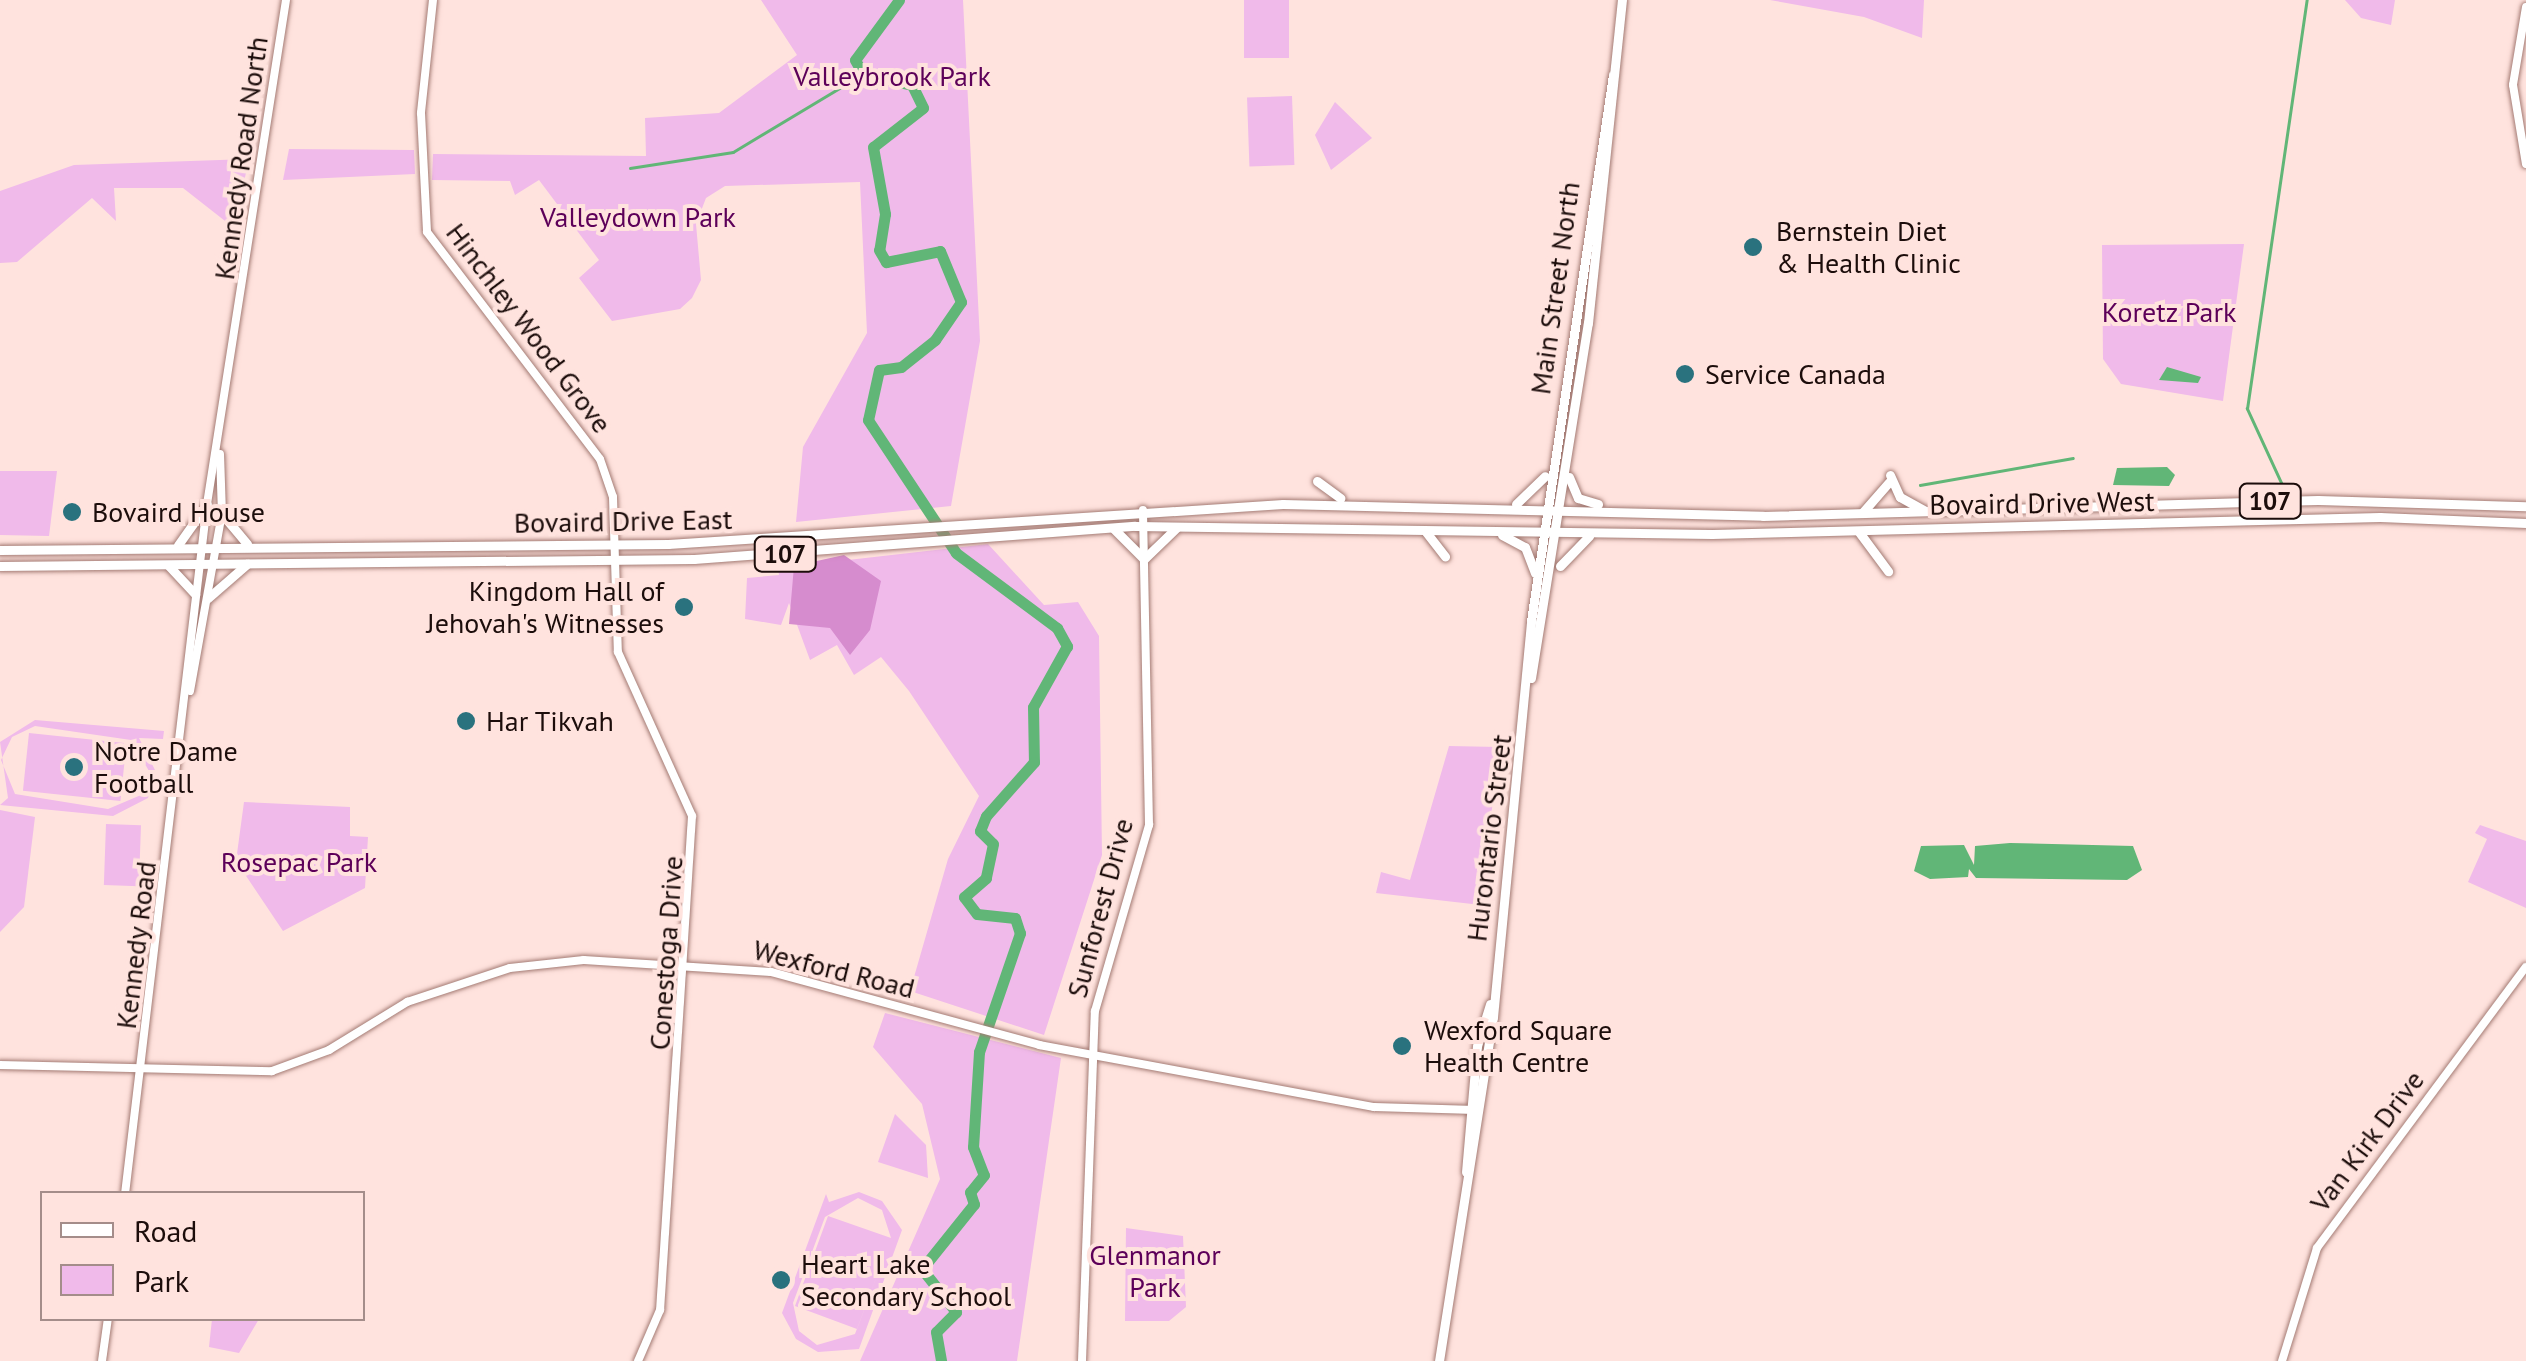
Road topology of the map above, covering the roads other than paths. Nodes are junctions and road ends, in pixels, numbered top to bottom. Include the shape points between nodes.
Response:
1 (286, 0) edge
2 (433, 0) edge
3 (1622, 0) edge
4 (2526, 7) edge
5 (1613, 75) junction
6 (2526, 164) edge
7 (220, 454) junction
8 (1554, 455) junction
9 (1569, 458) junction
10 (206, 504) junction
11 (1283, 504) junction
12 (1352, 504) junction
13 (2526, 506) edge
14 (1504, 507) junction
15 (1546, 508) junction
16 (1562, 509) junction
17 (1143, 510) junction
18 (1614, 510) junction
19 (1928, 512) junction
20 (222, 514) junction
21 (1860, 514) junction
22 (2526, 523) edge
23 (1144, 526) junction
24 (1179, 526) junction
25 (1107, 528) junction
26 (1419, 528) junction
27 (1482, 530) junction
28 (1857, 530) junction
29 (1543, 531) junction
30 (1559, 532) junction
31 (1608, 533) junction
32 (614, 544) junction
33 (259, 546) junction
34 (168, 547) junction
35 (201, 547) junction
36 (216, 547) junction
37 (0, 550) edge
38 (1445, 556) dead end
39 (1144, 559) junction
40 (614, 560) junction
41 (166, 563) junction
42 (199, 563) junction
43 (214, 563) junction
44 (249, 564) junction
45 (0, 566) edge
46 (1888, 571) dead end
47 (1536, 580) junction
48 (1552, 586) junction
49 (195, 594) junction
50 (208, 598) junction
51 (1531, 678) junction
52 (188, 701) junction
53 (2526, 967) edge
54 (689, 968) junction
55 (1094, 1055) junction
56 (0, 1065) edge
57 (143, 1070) junction
58 (1474, 1110) junction
59 (125, 1191) edge
60 (108, 1321) edge
61 (102, 1361) edge
62 (638, 1361) edge
63 (1082, 1361) edge
64 (1439, 1361) edge
65 (2282, 1361) edge

1 - 7 street, Kennedy Road North
2 - 32 street, Hinchley Wood Grove via 421,114 427,232 600,459
3 - 5 main road, Main Street North
4 - 6 street via 2513,86
5 - 8 main road, Main Street North
5 - 9 main road, Main Street North
7 - 10 street
7 - 20 street
8 - 14 main road via 1538,491
8 - 15 main road, Main Street North
9 - 16 main road, Main Street North
9 - 18 main road via 1575,494
10 - 34 main road via 192,536
10 - 35 street
11 - 12 main road, Bovaird Drive East / 107
11 - 12 main road via 1307,500 1317,481 1326,497
11 - 17 main road, Bovaird Drive East / 107
12 - 14 main road, Bovaird Drive East / 107
13 - 19 main road, Bovaird Drive West / 107 via 2318,500
14 - 15 main road, Bovaird Drive East / 107
15 - 16 main road, 107
15 - 29 main road, Hurontario Street
16 - 18 main road, Bovaird Drive West / 107
16 - 30 main road, Hurontario Street
17 - 23 street, Sunforest Drive
17 - 32 main road, Bovaird Drive East / 107
18 - 21 main road, Bovaird Drive West / 107
19 - 21 main road, Bovaird Drive West / 107
19 - 21 main road via 1900,497 1890,478
20 - 33 main road via 233,536
20 - 36 street
22 - 28 main road, Bovaird Drive West / 107 via 2380,517
23 - 24 main road, Bovaird Drive East / 107
23 - 25 main road, Bovaird Drive East / 107
23 - 39 street, Sunforest Drive
24 - 26 main road, Bovaird Drive East / 107
24 - 39 main road
25 - 39 main road
25 - 40 main road, Bovaird Drive East / 107
26 - 27 main road, Bovaird Drive East / 107
26 - 38 main road via 1436,534
27 - 29 main road, Bovaird Drive East / 107
27 - 47 main road via 1523,546
28 - 31 main road, Bovaird Drive West / 107
28 - 46 main road
29 - 30 main road, 107
29 - 47 main road, Hurontario Street
30 - 31 main road, Bovaird Drive West / 107
30 - 48 main road, Hurontario Street
31 - 48 main road via 1569,547
32 - 33 main road, Bovaird Drive East / 107
32 - 40 street, Hinchley Wood Grove
33 - 36 main road, Bovaird Drive East / 107
34 - 35 main road, Bovaird Drive East / 107
34 - 37 main road, Bovaird Drive East / 107
35 - 36 main road, Bovaird Drive East / 107
35 - 42 street
36 - 43 street
39 - 55 street, Sunforest Drive via 1149,825 1099,994
40 - 44 main road, Bovaird Drive East / 107
40 - 54 street, Conestoga Drive via 624,674 692,816
41 - 42 main road, Bovaird Drive East / 107
41 - 45 main road, Bovaird Drive East / 107
41 - 49 main road
42 - 43 main road, Bovaird Drive East / 107
42 - 49 street
43 - 44 main road, Bovaird Drive East / 107
43 - 50 street
44 - 50 main road
47 - 51 main road, Hurontario Street
48 - 51 main road, Hurontario Street
49 - 52 street
50 - 52 street
51 - 58 main road, Hurontario Street
52 - 57 street, Kennedy Road
53 - 65 street, Van Kirk Drive via 2317,1248
54 - 55 street, Wexford Road via 770,972
54 - 57 street, Wexford Road via 542,962 408,1002 329,1050 272,1071
54 - 62 street, Conestoga Drive via 660,1310
55 - 58 street, Wexford Road via 1374,1107
55 - 63 street, Sunforest Drive
56 - 57 street, Wexford Road
57 - 59 street, Kennedy Road
58 - 64 main road, Hurontario Street
60 - 61 street

